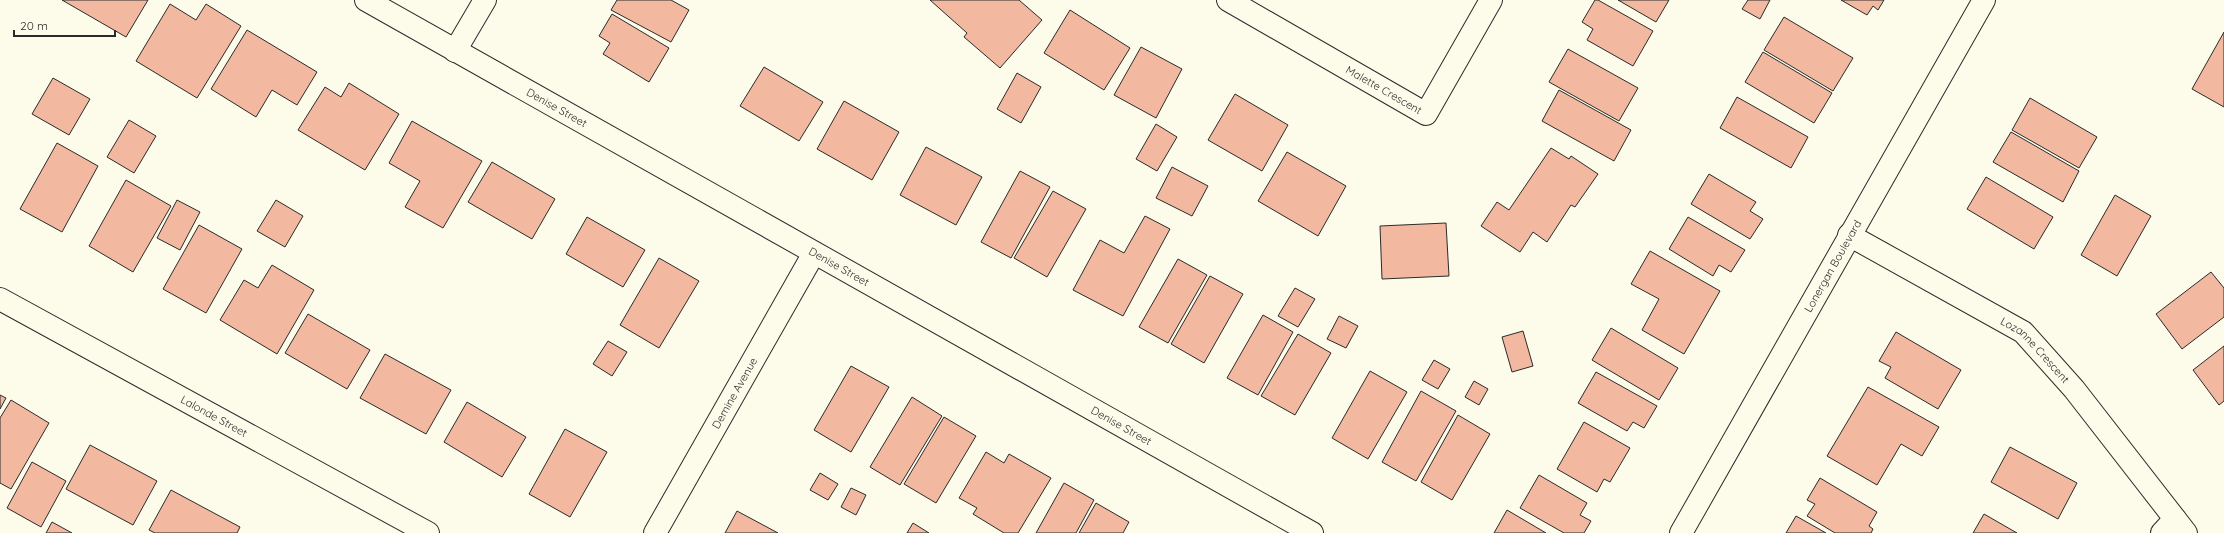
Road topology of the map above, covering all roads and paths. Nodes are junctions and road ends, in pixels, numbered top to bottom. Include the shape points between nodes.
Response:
1 (366, 0) edge
2 (485, 0) edge
3 (1228, 0) edge
4 (1491, 0) edge
5 (1984, 0) edge
6 (455, 51) junction
7 (1849, 235) junction
8 (814, 253) junction
9 (0, 299) edge
10 (2174, 528) edge
11 (428, 533) edge
12 (655, 533) edge
13 (1312, 533) edge
14 (1681, 533) edge

1 - 6 street, Denise Street
2 - 6 street
3 - 4 street, Malette Crescent via 1426,114
5 - 7 street, Lonergan Boulevard
6 - 8 street, Denise Street
7 - 10 street, Lozanne Crescent via 2023,332 2074,389
7 - 14 street, Lonergan Boulevard
8 - 12 street, Demine Avenue
8 - 13 street, Denise Street
9 - 11 street, Lalonde Street

